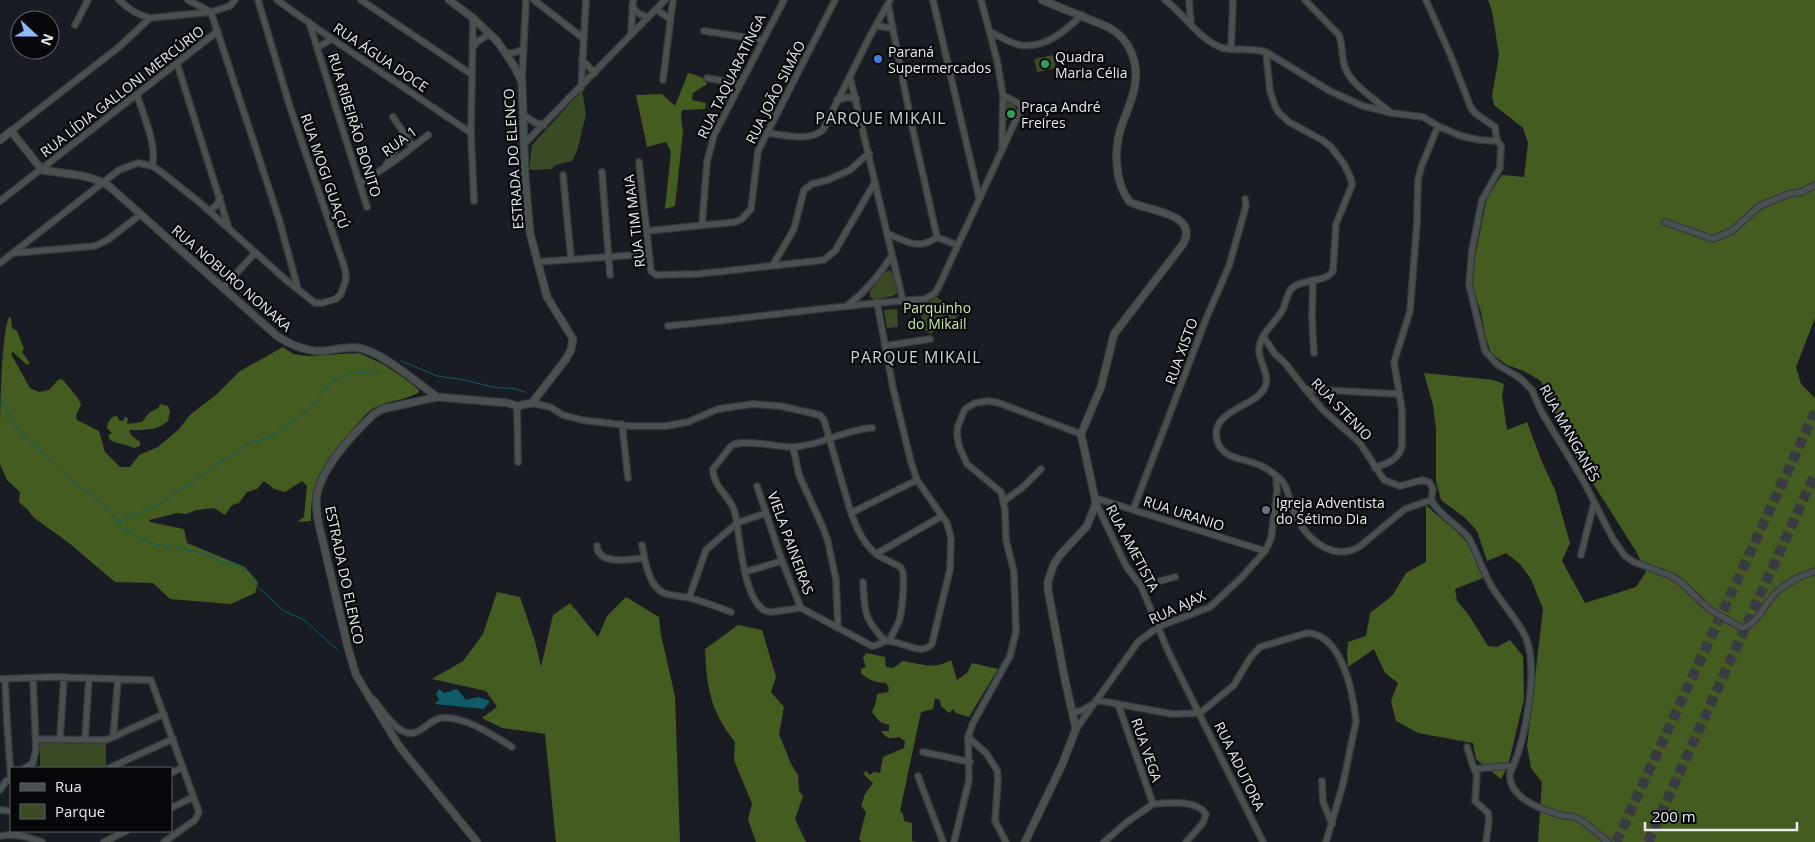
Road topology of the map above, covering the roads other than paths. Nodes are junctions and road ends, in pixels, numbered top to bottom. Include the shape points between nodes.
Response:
1 (88, 0) edge
2 (119, 0) edge
3 (188, 0) edge
4 (236, 0) edge
5 (258, 0) edge
6 (265, 0) edge
7 (277, 0) edge
8 (361, 0) edge
9 (448, 0) edge
10 (526, 0) edge
11 (534, 0) edge
12 (586, 0) edge
13 (665, 0) edge
14 (673, 0) edge
15 (784, 0) edge
16 (835, 0) edge
17 (933, 0) edge
18 (981, 0) edge
19 (1042, 0) edge
20 (1165, 0) edge
21 (1189, 0) edge
22 (1233, 0) edge
23 (1305, 0) edge
24 (1426, 0) edge
25 (889, 2) edge
26 (633, 3) edge
27 (259, 7) junction
28 (656, 9) junction
29 (211, 12) junction
30 (1082, 15) junction
31 (150, 18) junction
32 (473, 18) junction
33 (647, 18) junction
34 (670, 19) junction
35 (308, 22) junction
36 (75, 25) dead end
37 (1191, 25) junction
38 (876, 26) junction
39 (892, 28) junction
40 (218, 31) junction
41 (704, 31) dead end
42 (990, 32) junction
43 (490, 34) junction
44 (631, 34) junction
45 (583, 38) junction
46 (332, 39) junction
47 (763, 40) junction
48 (318, 47) junction
49 (472, 48) junction
50 (524, 49) junction
51 (1231, 49) junction
52 (1266, 52) junction
53 (506, 53) junction
54 (582, 60) junction
55 (177, 63) junction
56 (595, 73) junction
57 (471, 74) junction
58 (850, 77) junction
59 (707, 78) dead end
60 (663, 80) dead end
61 (522, 82) junction
62 (740, 84) junction
63 (581, 88) junction
64 (137, 95) junction
65 (1003, 95) junction
66 (856, 99) junction
67 (838, 100) junction
68 (1392, 113) junction
69 (524, 116) junction
70 (392, 117) dead end
71 (544, 125) junction
72 (1438, 126) junction
73 (11, 131) junction
74 (471, 133) junction
75 (767, 133) junction
76 (428, 135) dead end
77 (407, 138) junction
78 (0, 140) edge
79 (1497, 141) junction
80 (524, 144) junction
81 (413, 147) junction
82 (1002, 148) junction
83 (869, 153) junction
84 (639, 162) dead end
85 (152, 166) junction
86 (385, 167) junction
87 (42, 170) junction
88 (602, 172) dead end
89 (564, 175) dead end
90 (104, 182) junction
91 (875, 182) junction
92 (360, 184) junction
93 (1815, 185) edge
94 (220, 197) junction
95 (979, 197) junction
96 (1245, 199) dead end
97 (0, 201) edge
98 (474, 201) dead end
99 (367, 207) dead end
100 (209, 210) junction
101 (141, 214) junction
102 (1665, 222) dead end
103 (702, 225) junction
104 (229, 229) junction
105 (646, 231) junction
106 (887, 233) junction
107 (937, 237) junction
108 (957, 246) junction
109 (14, 252) junction
110 (255, 253) junction
111 (648, 254) junction
112 (609, 256) junction
113 (891, 257) junction
114 (571, 258) junction
115 (537, 262) junction
116 (0, 263) edge
117 (291, 264) junction
118 (773, 265) junction
119 (279, 274) junction
120 (610, 275) dead end
121 (1313, 280) junction
122 (223, 288) junction
123 (298, 289) junction
124 (903, 301) junction
125 (877, 302) junction
126 (848, 305) junction
127 (668, 326) dead end
128 (1263, 336) junction
129 (930, 339) dead end
130 (885, 346) junction
131 (1314, 353) dead end
132 (1304, 390) junction
133 (1398, 394) junction
134 (437, 397) junction
135 (532, 403) junction
136 (517, 406) junction
137 (622, 424) junction
138 (872, 428) dead end
139 (1081, 434) junction
140 (830, 438) junction
141 (793, 447) junction
142 (518, 462) dead end
143 (1375, 468) junction
144 (1042, 469) dead end
145 (1276, 477) junction
146 (628, 478) dead end
147 (917, 480) junction
148 (757, 486) dead end
149 (1095, 500) junction
150 (1431, 500) junction
151 (1004, 502) junction
152 (1594, 503) junction
153 (1134, 510) junction
154 (766, 513) junction
155 (851, 513) junction
156 (942, 516) junction
157 (737, 522) junction
158 (642, 545) dead end
159 (598, 546) dead end
160 (1265, 551) junction
161 (876, 554) junction
162 (1580, 555) dead end
163 (644, 558) junction
164 (782, 561) junction
165 (1815, 571) edge
166 (745, 572) junction
167 (1175, 577) dead end
168 (863, 582) dead end
169 (1141, 586) junction
170 (689, 598) junction
171 (801, 608) junction
172 (731, 612) dead end
173 (838, 628) junction
174 (1158, 628) junction
175 (887, 641) junction
176 (64, 677) junction
177 (33, 678) junction
178 (89, 678) junction
179 (118, 678) junction
180 (3, 679) edge
181 (362, 686) junction
182 (1095, 701) junction
183 (1118, 704) junction
184 (1072, 712) junction
185 (1200, 713) junction
186 (164, 714) junction
187 (1076, 729) junction
188 (113, 737) junction
189 (968, 737) junction
190 (60, 738) junction
191 (36, 739) junction
192 (85, 739) junction
193 (173, 739) junction
194 (512, 747) dead end
195 (1467, 747) dead end
196 (923, 752) dead end
197 (970, 762) junction
198 (183, 766) junction
199 (26, 767) edge
200 (111, 767) edge
201 (1513, 767) junction
202 (10, 768) edge
203 (1474, 769) junction
204 (172, 772) edge
205 (918, 776) dead end
206 (10, 779) edge
207 (1322, 781) dead end
208 (0, 790) edge
209 (193, 797) junction
210 (1153, 804) junction
211 (172, 808) edge
212 (1332, 824) junction
213 (124, 832) edge
214 (0, 836) edge
215 (42, 842) edge
216 (104, 842) edge
217 (164, 842) edge
218 (477, 842) edge
219 (943, 842) edge
220 (954, 842) edge
221 (1006, 842) edge
222 (1025, 842) edge
223 (1104, 842) edge
224 (1186, 842) edge
225 (1263, 842) edge
226 (1326, 842) edge
227 (1486, 842) edge
228 (1608, 842) edge

1 - 36 street
2 - 31 street via 139,15
3 - 29 street
4 - 29 street via 230,6
5 - 27 street, RUA MOGI GUAÇÚ
6 - 27 street
7 - 35 street, RUA ÁGUA DOCE
8 - 57 street
9 - 32 street, ESTRADA DO ELENCO
10 - 50 street
11 - 45 street
12 - 45 street
13 - 28 street
14 - 34 street
15 - 47 street, RUA TAQUARATINGA
16 - 75 street, RUA JOÃO SIMÃO
17 - 95 street
18 - 42 street
19 - 30 street
20 - 37 street
21 - 37 street
22 - 51 street
23 - 68 street via 1339,35 1344,64 1352,80
24 - 79 street, RUA MANGANÊS via 1467,100 1476,113 1495,126
25 - 38 street
25 - 39 street
26 - 33 street via 638,14
26 - 44 street
27 - 123 street, RUA MOGI GUAÇÚ via 345,269 346,279 336,299 322,303 310,300
28 - 33 street
28 - 34 street
29 - 31 street
29 - 40 street
30 - 42 street via 1040,44 1019,45
30 - 139 street via 1118,32 1132,54 1136,78 1118,147 1118,169 1125,195 1136,205 1179,219 1187,232 1183,244 1114,334 1101,387
31 - 73 street via 119,47
32 - 43 street, ESTRADA DO ELENCO
32 - 49 street
33 - 44 street
34 - 60 street
35 - 46 street, RUA ÁGUA DOCE
35 - 48 street, RUA RIBEIRÃO BONITO
37 - 51 street via 1214,44
38 - 39 street
38 - 58 street
39 - 107 street
40 - 55 street, RUA LÍDIA GALLONI MERCÚRIO
40 - 117 street
41 - 47 street
42 - 65 street
43 - 49 street via 478,40
43 - 53 street, ESTRADA DO ELENCO
44 - 56 street
45 - 54 street
46 - 48 street
46 - 74 street, RUA ÁGUA DOCE
47 - 62 street, RUA TAQUARATINGA
48 - 92 street, RUA RIBEIRÃO BONITO
49 - 57 street
50 - 53 street
50 - 61 street
51 - 52 street
52 - 68 street via 1350,101
52 - 121 street via 1270,91 1279,114 1331,147 1352,179 1336,224 1333,271 1327,277
53 - 61 street, ESTRADA DO ELENCO
54 - 56 street
54 - 63 street
55 - 64 street, RUA LÍDIA GALLONI MERCÚRIO
55 - 94 street
56 - 63 street
57 - 74 street
58 - 66 street
58 - 67 street
59 - 62 street
61 - 69 street, ESTRADA DO ELENCO
62 - 103 street, RUA TAQUARATINGA via 710,148
63 - 71 street
64 - 85 street via 154,150
64 - 87 street, RUA LÍDIA GALLONI MERCÚRIO
65 - 82 street
65 - 82 street via 1021,105 1021,110
66 - 67 street via 844,97
66 - 83 street
67 - 75 street via 818,134 803,137
68 - 72 street via 1424,117
69 - 71 street
69 - 80 street, ESTRADA DO ELENCO
70 - 77 street
71 - 80 street
72 - 79 street via 1466,137
72 - 133 street via 1418,180 1410,311 1394,362
73 - 78 street
73 - 87 street
74 - 98 street
75 - 103 street, RUA JOÃO SIMÃO via 758,151 752,203 747,215 735,222
76 - 81 street, RUA 1
77 - 81 street
77 - 86 street via 402,138
79 - 152 street, RUA MANGANÊS via 1501,146 1500,168 1482,200 1469,275 1483,345 1487,355 1532,390
80 - 115 street, ESTRADA DO ELENCO via 526,201
81 - 86 street, RUA 1
82 - 95 street
83 - 91 street
83 - 118 street via 850,170 804,190 794,229
84 - 105 street, RUA TIM MAIA
85 - 90 street via 130,165
85 - 100 street
86 - 92 street, RUA 1
87 - 90 street
87 - 97 street, RUA LÍDIA GALLONI MERCÚRIO
88 - 112 street
89 - 114 street
90 - 101 street, RUA NOBURO NONAKA
90 - 109 street
91 - 106 street
91 - 118 street via 830,257
92 - 99 street, RUA RIBEIRÃO BONITO
93 - 102 street via 1758,207 1732,231 1713,239
94 - 100 street via 217,205
94 - 104 street
95 - 108 street
96 - 153 street, RUA XISTO via 1246,206 1229,266
100 - 104 street
101 - 109 street via 95,246
101 - 122 street, RUA NOBURO NONAKA
103 - 105 street, RUA JOÃO SIMÃO
104 - 110 street
105 - 111 street, RUA TIM MAIA
106 - 107 street via 922,245 930,244
106 - 113 street
107 - 108 street
108 - 124 street via 935,293 925,299
109 - 116 street
110 - 119 street
110 - 122 street
111 - 112 street
111 - 118 street, RUA TIM MAIA via 651,271 656,275 698,274
112 - 114 street
112 - 120 street
113 - 124 street
113 - 126 street via 876,280
114 - 115 street
115 - 135 street, ESTRADA DO ELENCO via 547,298 570,333 573,344 566,359
117 - 119 street
117 - 123 street
119 - 123 street
121 - 128 street via 1293,288 1283,310
121 - 131 street
122 - 134 street, RUA NOBURO NONAKA via 288,343 311,350 365,350
124 - 125 street
125 - 126 street
125 - 130 street
126 - 127 street
128 - 132 street, RUA STENIO
128 - 145 street via 1259,350 1267,380 1264,390 1232,411 1219,425 1216,434 1220,448 1226,453 1263,466
129 - 130 street
130 - 147 street
132 - 133 street
132 - 143 street, RUA STENIO via 1360,444
133 - 143 street via 1402,420 1401,451 1392,462
134 - 136 street, ESTRADA DO ELENCO
134 - 181 street, ESTRADA DO ELENCO via 374,414 331,463 317,494 316,504 348,648
135 - 136 street, ESTRADA DO ELENCO
135 - 137 street via 574,418
136 - 142 street
137 - 140 street via 666,426 688,422 718,409 766,404 820,415
137 - 146 street
138 - 140 street
139 - 149 street
139 - 151 street via 999,403 974,403 965,409 957,434 962,455 968,464 997,486
140 - 141 street
140 - 155 street
141 - 157 street via 735,444 715,466 713,472 717,486 732,504
141 - 173 street via 798,475 828,542 836,580
143 - 150 street, RUA STENIO via 1384,480 1395,485 1422,480 1429,482 1433,489
144 - 151 street
145 - 150 street via 1282,481 1297,518 1308,535 1319,545 1337,551 1352,551 1405,509
145 - 160 street, RUA AJAX via 1271,539
147 - 155 street
147 - 156 street
148 - 154 street, VIELA PAINEIRAS
149 - 153 street, RUA URANIO
149 - 169 street, RUA AMETISTA via 1126,566
149 - 184 street via 1087,526 1060,555 1048,581
150 - 201 street, RUA STENIO via 1442,516 1470,538 1491,586 1526,637 1530,654 1530,687 1525,726
151 - 189 street via 1006,540 1014,572 1015,637 1010,656
152 - 162 street
152 - 165 street, RUA MANGANÊS via 1625,556 1681,582 1710,610 1742,628 1750,624 1779,589
153 - 160 street, RUA URANIO
154 - 157 street
154 - 164 street, VIELA PAINEIRAS
155 - 161 street
156 - 161 street
156 - 175 street via 951,538 951,559 932,644 922,649
157 - 166 street
157 - 170 street via 706,550
158 - 163 street
159 - 163 street via 600,554 610,560
160 - 174 street, RUA AJAX via 1210,608
161 - 175 street via 900,567 904,573 900,620
163 - 170 street via 656,587 667,594
164 - 166 street
164 - 171 street, VIELA PAINEIRAS
166 - 171 street via 749,590 762,611
167 - 169 street
168 - 175 street via 867,619
169 - 174 street, RUA AMETISTA
170 - 172 street
171 - 173 street
173 - 175 street via 868,644 877,646
174 - 182 street, RUA AJAX via 1138,642
174 - 185 street, RUA AMETISTA
176 - 177 street
176 - 178 street
176 - 190 street
177 - 180 street
177 - 191 street
178 - 179 street
178 - 192 street
179 - 186 street via 152,680
179 - 188 street
180 - 202 street
181 - 194 street, ESTRADA DO ELENCO via 403,732 419,731 440,718 449,718 476,726
181 - 218 street, ESTRADA DO ELENCO via 399,746
182 - 183 street
182 - 184 street, RUA AJAX via 1081,711
182 - 187 street, RUA AJAX
183 - 185 street via 1172,714
183 - 210 street, RUA VEGA
184 - 187 street
185 - 212 street, RUA ADUTORA via 1234,685 1260,647 1307,633 1329,642 1344,667 1355,710 1355,730
185 - 225 street, RUA ADUTORA
186 - 188 street
186 - 193 street
187 - 222 street
188 - 192 street
189 - 197 street
189 - 221 street via 986,753 997,770 995,821
190 - 191 street
190 - 192 street
191 - 199 street via 32,763
193 - 198 street
193 - 200 street
195 - 203 street
196 - 197 street
197 - 220 street via 969,780
198 - 204 street
198 - 209 street
201 - 203 street
201 - 228 street via 1510,778 1516,794 1558,815 1577,818
203 - 227 street via 1477,775 1475,800 1488,813
205 - 219 street
206 - 208 street
207 - 212 street via 1323,802
209 - 211 street
209 - 217 street via 199,812 195,820
210 - 223 street
210 - 224 street via 1181,803 1203,809 1206,814 1203,823
212 - 226 street, RUA ADUTORA
213 - 216 street
214 - 215 street via 9,834

